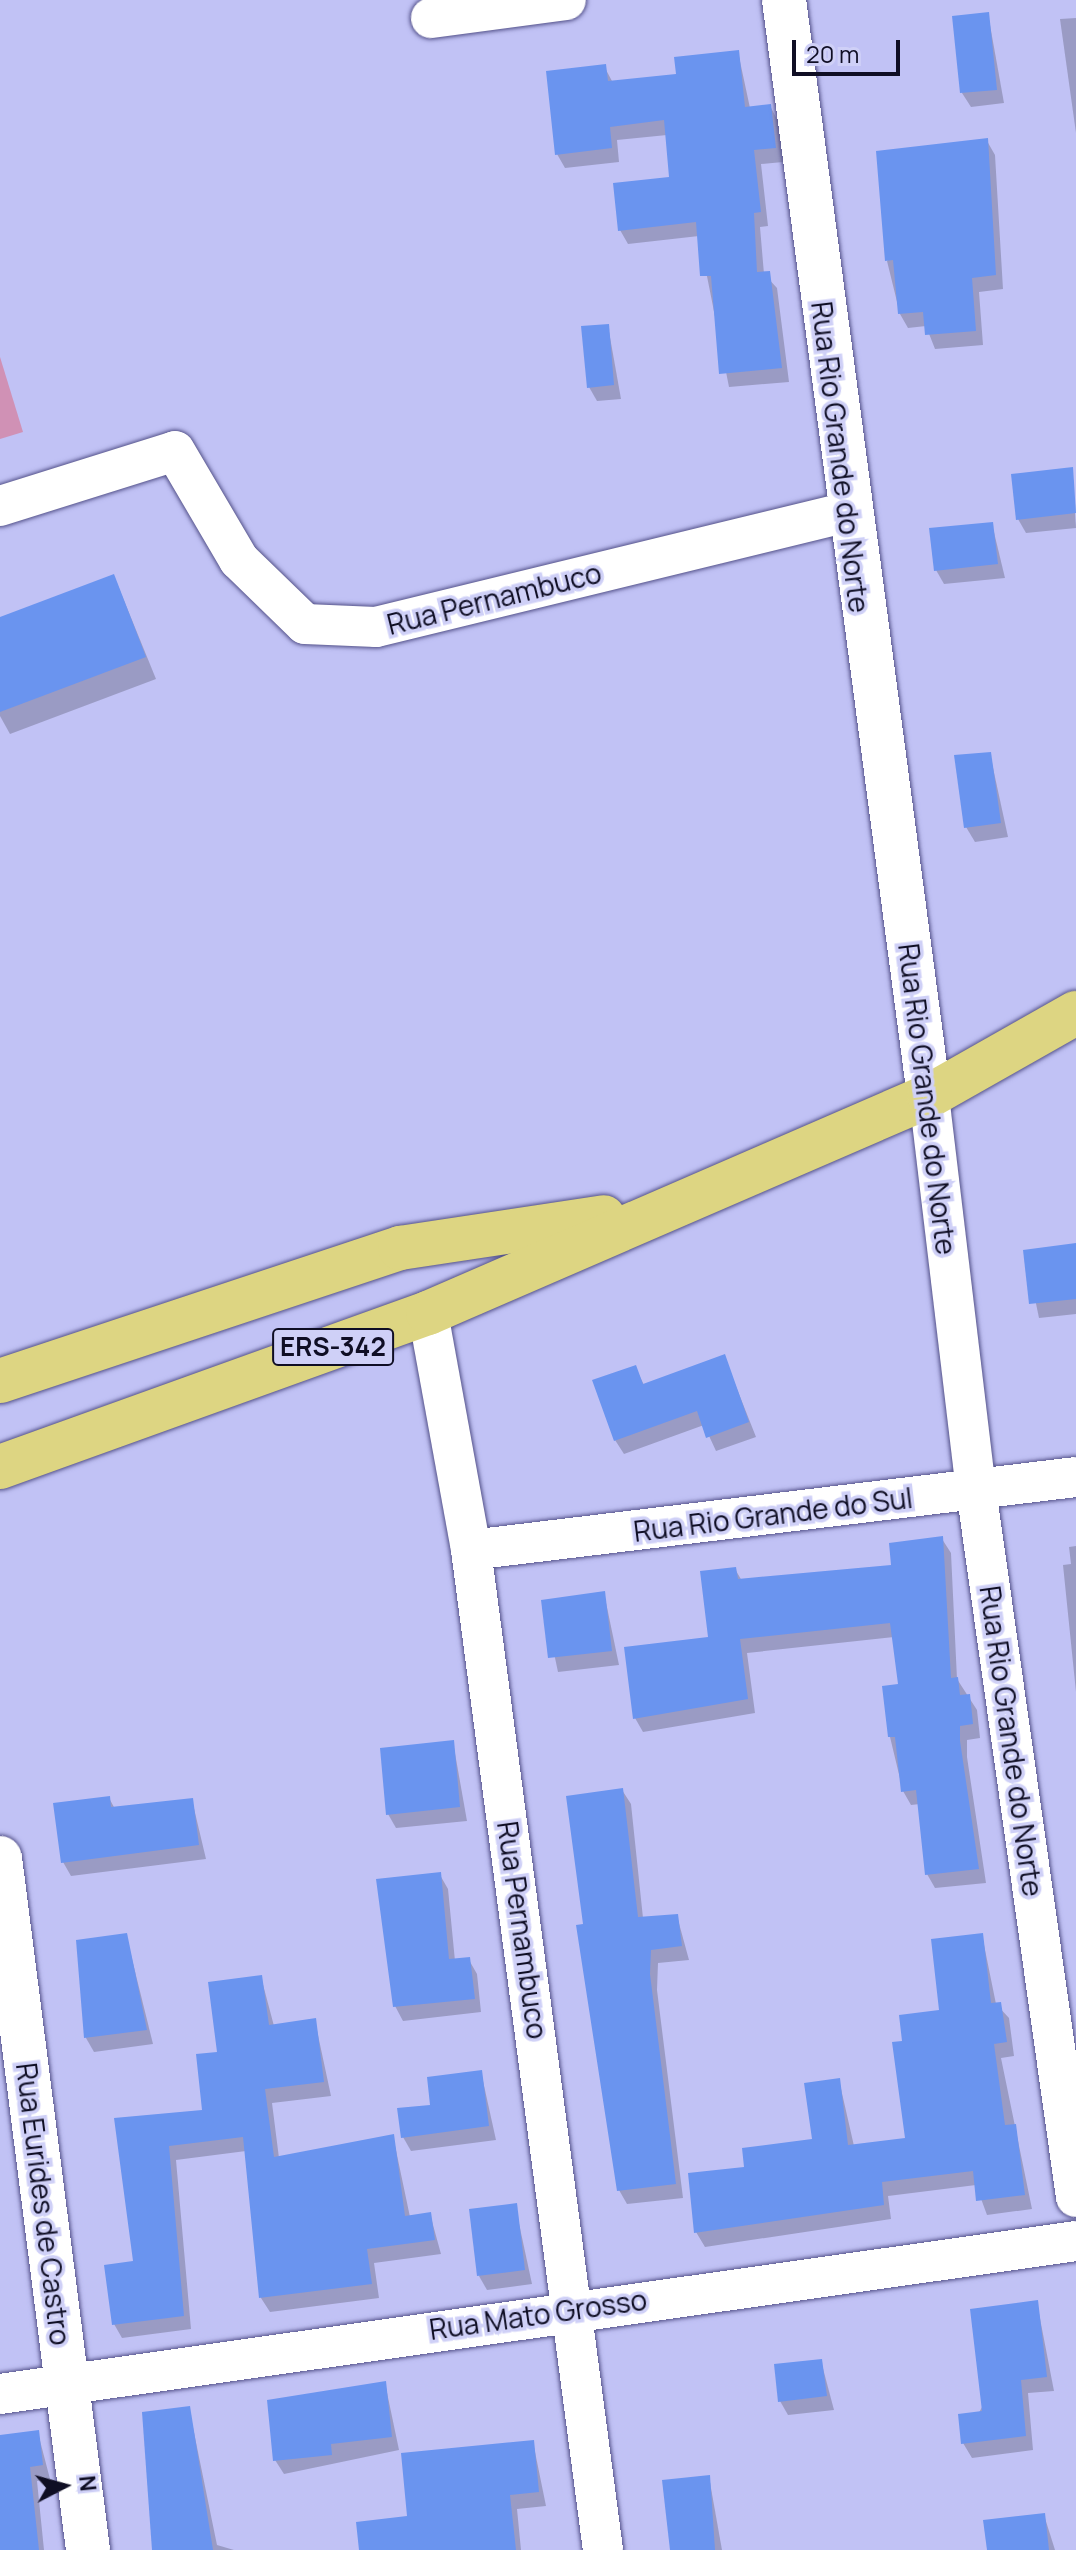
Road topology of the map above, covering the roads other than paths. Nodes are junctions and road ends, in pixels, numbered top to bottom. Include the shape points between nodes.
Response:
1 (566, 0) edge
2 (784, 0) edge
3 (431, 18) dead end
4 (0, 506) edge
5 (847, 512) junction
6 (1076, 1013) edge
7 (929, 1096) junction
8 (658, 1208) junction
9 (428, 1313) junction
10 (0, 1381) edge
11 (0, 1467) edge
12 (1076, 1477) edge
13 (976, 1489) junction
14 (471, 1550) junction
15 (0, 1858) edge
16 (1076, 2197) edge
17 (1076, 2241) edge
18 (575, 2307) junction
19 (67, 2384) junction
20 (0, 2394) edge
21 (88, 2550) edge
22 (603, 2550) edge

1 - 3 street
2 - 5 street, Rua Rio Grande do Norte
4 - 5 street, Rua Pernambuco via 175,451 239,560 305,624 376,627
5 - 7 street, Rua Rio Grande do Norte
6 - 7 main road, ERS-342
7 - 8 main road, ERS-342
7 - 13 street, Rua Rio Grande do Norte
8 - 9 main road, ERS-342
8 - 10 main road, ERS-342 via 400,1248
9 - 11 main road, ERS-342
9 - 14 street, Rua Pernambuco
12 - 13 street, Rua Rio Grande do Sul
13 - 14 street, Rua Rio Grande do Sul
13 - 16 street, Rua Rio Grande do Norte
14 - 18 street, Rua Pernambuco
15 - 19 street, Rua Eurides de Castro
17 - 18 street, Rua Mato Grosso
18 - 19 street, Rua Mato Grosso
18 - 22 street, Rua Pernambuco
19 - 20 street, Rua Mato Grosso
19 - 21 street, Rua Eurides de Castro

